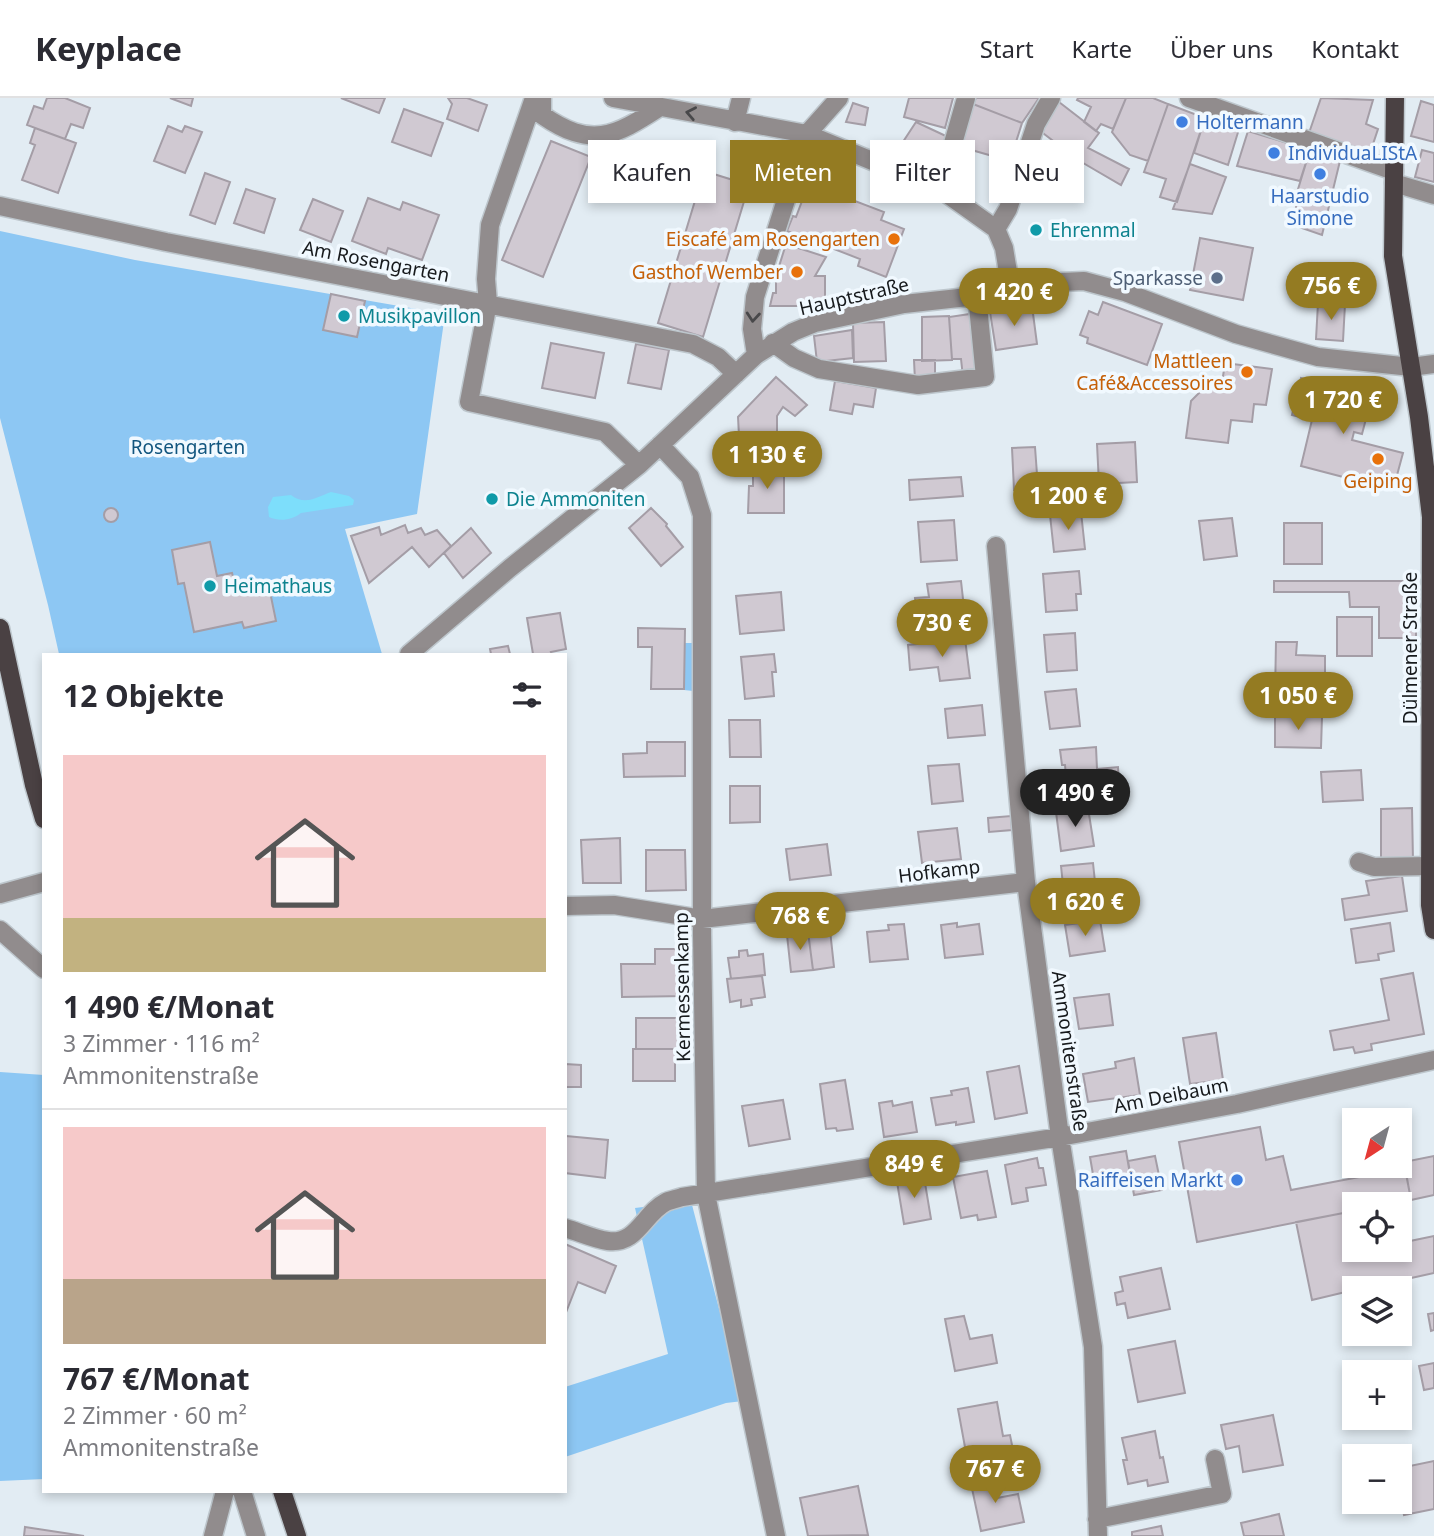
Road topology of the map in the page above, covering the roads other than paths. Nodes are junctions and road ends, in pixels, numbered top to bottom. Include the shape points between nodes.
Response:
1 (534, 98) edge
2 (541, 98) edge
3 (613, 98) edge
4 (741, 98) edge
5 (839, 98) edge
6 (966, 98) edge
7 (1051, 98) edge
8 (1189, 98) edge
9 (1395, 98) edge
10 (660, 107) junction
11 (736, 122) junction
12 (807, 134) junction
13 (954, 140) edge
14 (870, 160) edge
15 (1394, 177) junction
16 (1434, 195) edge
17 (960, 203) edge
18 (0, 206) edge
19 (996, 229) junction
20 (1011, 290) junction
21 (976, 296) junction
22 (488, 303) junction
23 (773, 343) junction
24 (757, 355) junction
25 (1434, 364) edge
26 (1412, 366) junction
27 (736, 374) junction
28 (660, 444) junction
29 (639, 465) junction
30 (996, 546) dead end
31 (0, 628) edge
32 (410, 653) edge
33 (42, 811) edge
34 (1359, 862) dead end
35 (1430, 866) junction
36 (1026, 882) junction
37 (42, 883) edge
38 (0, 894) edge
39 (567, 906) edge
40 (702, 919) junction
41 (0, 930) edge
42 (1434, 930) edge
43 (42, 967) edge
44 (1434, 1060) edge
45 (1060, 1138) junction
46 (706, 1194) junction
47 (567, 1229) edge
48 (1215, 1459) dead end
49 (224, 1493) edge
50 (243, 1493) edge
51 (283, 1493) edge
52 (1097, 1527) edge
53 (213, 1536) edge
54 (256, 1536) edge
55 (297, 1536) edge
56 (776, 1536) edge

1 - 22 street via 490,225
2 - 10 street via 542,115 561,128 596,138 628,128
3 - 10 street
4 - 11 street
5 - 12 street
6 - 13 street
7 - 19 street via 1036,124 1008,209
8 - 15 street
9 - 15 main road, Dülmener Straße
11 -> 10 street
11 - 12 street
12 - 14 street
12 -> 24 street via 755,298 752,329
15 - 16 street
15 - 26 main road, Dülmener Straße via 1393,256
17 - 19 street
18 - 22 street, Am Rosengarten
19 - 20 street
20 - 21 street, Hauptstraße
20 - 26 street, Hauptstraße via 1084,281 1318,357
21 - 23 street, Hauptstraße via 904,304 815,323
21 - 23 street via 985,377 918,385 819,369
22 - 27 street, Am Rosengarten via 693,344 718,357
22 - 29 street via 469,402 605,432
23 - 24 street, Hauptstraße
24 - 27 street, Hauptstraße
25 - 26 street, Hauptstraße
26 - 35 main road, Dülmener Straße via 1431,517
27 - 28 street, Hauptstraße
28 - 29 street, Hauptstraße
28 - 40 street, Kermessenkamp via 690,477 702,515
29 - 32 street, Hauptstraße
30 - 36 street, Ammonitenstraße
31 - 33 main road
34 - 35 street via 1374,867
35 - 42 main road, Dülmener Straße
36 - 40 street, Hofkamp
36 - 45 street, Ammonitenstraße
37 - 38 street
39 - 40 street, Hofkamp via 614,905
40 - 46 street, Kermessenkamp
41 - 43 street
44 - 45 street, Am Deibaum
45 - 46 street, Am Deibaum
45 - 52 street, Ammonitenstraße via 1093,1347
46 - 47 street, Am Deibaum via 665,1202 621,1241
46 - 56 street, Kermessenkamp
48 - 52 street, Ammonitenstraße via 1222,1494
49 - 53 street
50 - 54 street
51 - 55 main road

